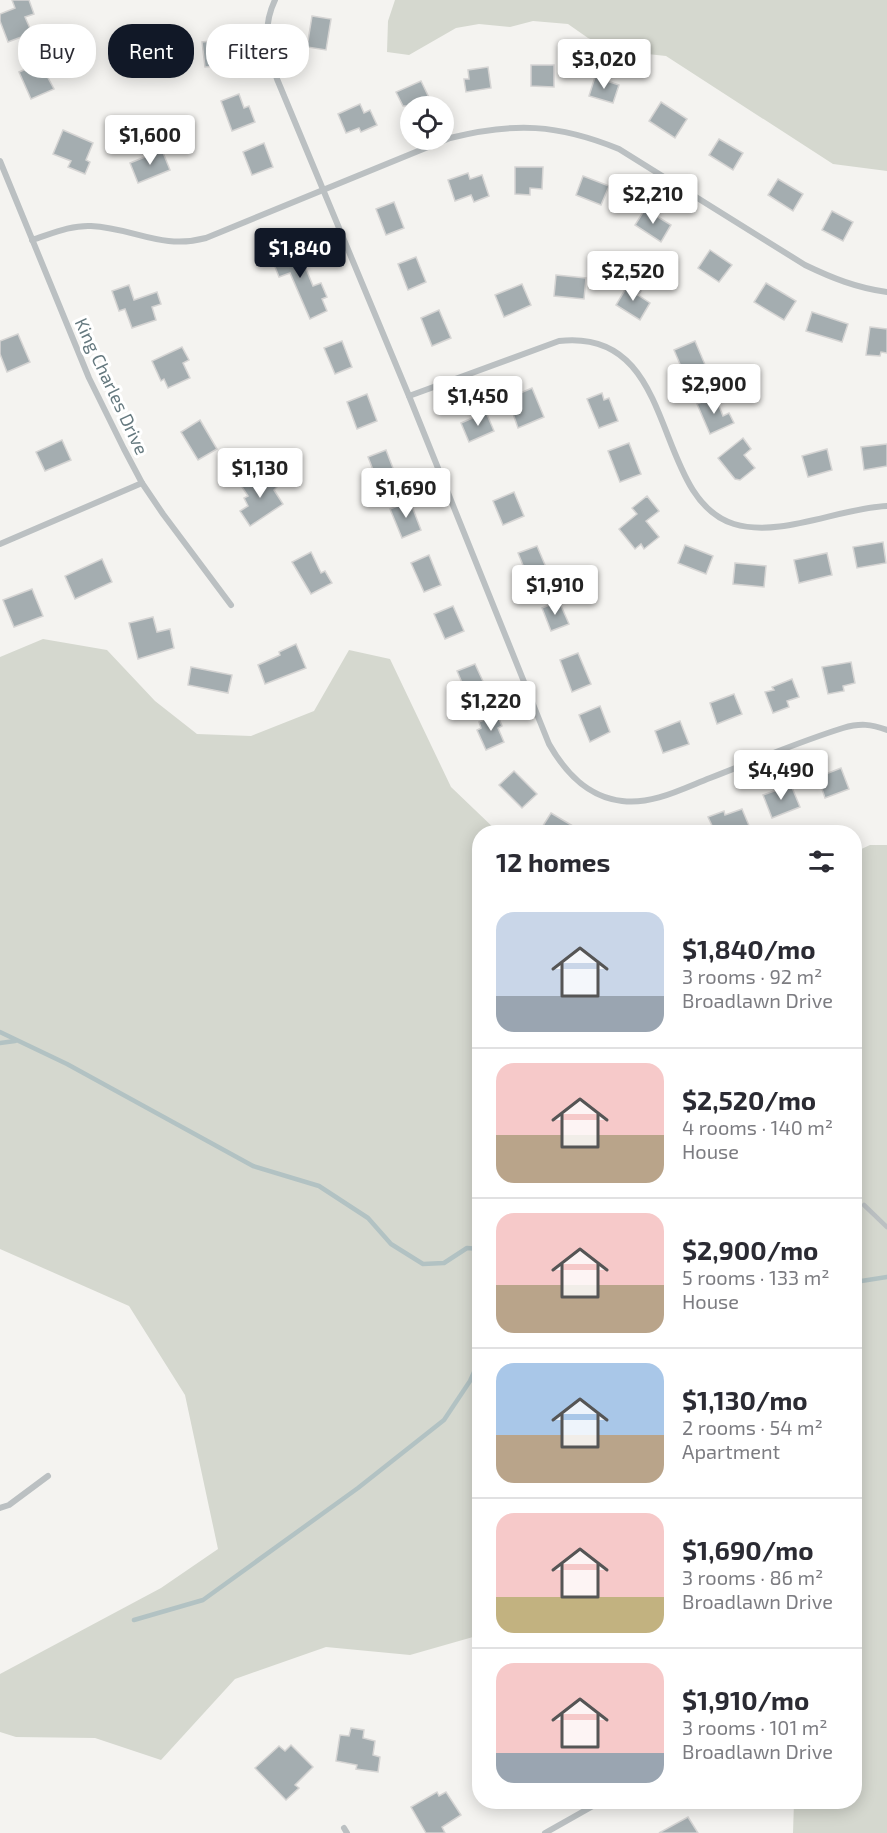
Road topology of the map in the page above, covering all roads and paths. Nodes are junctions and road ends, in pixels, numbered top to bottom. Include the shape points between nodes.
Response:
1 (275, 0) edge
2 (0, 161) edge
3 (323, 190) junction
4 (32, 240) junction
5 (887, 292) edge
6 (409, 396) junction
7 (142, 483) junction
8 (887, 506) edge
9 (0, 544) edge
10 (231, 605) dead end
11 (887, 730) edge
12 (864, 1205) dead end
13 (887, 1227) edge
14 (48, 1476) dead end
15 (0, 1508) edge
16 (588, 1809) edge
17 (545, 1833) edge

1 - 3 street via 267,31 270,60
2 - 4 street, King Charles Drive
3 - 4 street via 189,242 166,242 89,226
3 - 5 street via 450,138 481,130 560,130 619,149 805,265 836,280
3 - 6 street
4 - 7 street, King Charles Drive via 89,378
6 - 8 street via 559,341 594,342 606,346 640,376 688,480 716,514 734,524 774,526
6 - 11 street via 549,744 562,767 579,783 604,797 639,801 680,790 843,728 872,724
7 - 9 street
7 - 10 street, King Charles Drive
12 - 13 lane
14 - 15 street
16 - 17 street

